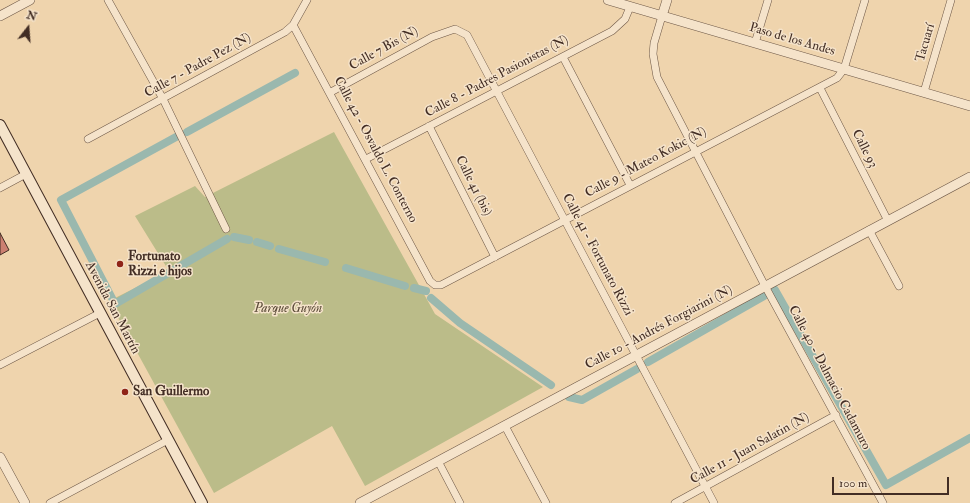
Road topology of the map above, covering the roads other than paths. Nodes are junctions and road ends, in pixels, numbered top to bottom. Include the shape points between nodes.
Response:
1 (30, 0) edge
2 (108, 0) edge
3 (307, 0) edge
4 (608, 0) edge
5 (667, 0) edge
6 (768, 0) edge
7 (865, 0) edge
8 (951, 0) edge
9 (630, 7) junction
10 (0, 16) edge
11 (662, 16) junction
12 (293, 25) junction
13 (451, 29) joint
14 (755, 43) junction
15 (563, 57) junction
16 (844, 69) junction
17 (820, 88) junction
18 (496, 91) junction
19 (331, 92) junction
20 (924, 92) junction
21 (163, 99) junction
22 (970, 106) edge
23 (0, 125) edge
24 (429, 126) junction
25 (88, 139) dead end
26 (694, 151) junction
27 (366, 159) junction
28 (26, 174) junction
29 (970, 177) edge
30 (630, 185) junction
31 (0, 188) edge
32 (564, 220) junction
33 (888, 221) junction
34 (226, 229) dead end
35 (869, 230) junction
36 (495, 257) junction
37 (435, 286) joint
38 (765, 286) junction
39 (900, 286) dead end
40 (100, 313) junction
41 (637, 355) junction
42 (0, 365) edge
43 (836, 416) junction
44 (505, 426) junction
45 (168, 440) junction
46 (0, 457) edge
47 (438, 462) junction
48 (705, 487) junction
49 (374, 500) edge
50 (24, 503) edge
51 (50, 503) edge
52 (202, 503) edge
53 (360, 503) edge
54 (460, 503) edge
55 (546, 503) edge
56 (675, 503) edge
57 (714, 503) edge
58 (883, 503) edge

1 - 10 street
2 - 21 street
3 - 12 street, Calle 7 - Padre Pez (N)
4 - 9 street, Paso de los Andes
5 - 11 street
6 - 14 street
7 - 16 street
8 - 20 street, Tacuarí
9 - 11 street, Paso de los Andes
9 - 15 street, Calle 8 - Padres Pasionistas (N) via 620,25
11 - 14 street, Paso de los Andes
11 - 26 street, Calle 40 - Dalmacio Cadamuro via 654,43 654,65 657,77
12 - 19 street, Calle 42 - Osvaldo L. Conterno
12 - 21 street, Calle 7 - Padre Pez (N) via 285,32
13 - 18 street, Calle 41 - Fortunato Rizzi via 467,35
13 - 19 street, Calle 7 Bis (N)
14 - 16 street, Paso de los Andes
15 - 18 street, Calle 8 - Padres Pasionistas (N)
15 - 30 street
16 - 17 street, Calle 9 - Mateo Kokic (N) via 837,78
16 - 20 street, Paso de los Andes
17 - 26 street, Calle 9 - Mateo Kokic (N)
17 - 33 street, Calle 93
18 - 24 street, Calle 8 - Padres Pasionistas (N)
18 - 32 street, Calle 41 - Fortunato Rizzi
19 - 27 street, Calle 42 - Osvaldo L. Conterno
20 - 22 street, Paso de los Andes
21 - 25 street, Calle 7 - Padre Pez (N)
21 - 34 street
23 - 28 main road, Avenida San Martín
24 - 27 street, Calle 8 - Padres Pasionistas (N)
24 - 36 street, Calle 41 (bis)
26 - 30 street, Calle 9 - Mateo Kokic (N)
26 - 38 street, Calle 40 - Dalmacio Cadamuro
27 - 37 street, Calle 42 - Osvaldo L. Conterno via 430,281
28 - 31 street
28 - 40 main road, Avenida San Martín
29 - 33 street, Calle 10 - Andrés Forgiarini (N)
30 - 32 street, Calle 9 - Mateo Kokic (N)
32 - 36 street, Calle 9 - Mateo Kokic (N)
32 - 41 street, Calle 41 - Fortunato Rizzi
33 - 35 street, Calle 10 - Andrés Forgiarini (N)
35 - 38 street, Calle 10 - Andrés Forgiarini (N)
35 - 39 street
36 - 37 street, Calle 9 - Mateo Kokic (N)
38 - 41 street, Calle 10 - Andrés Forgiarini (N)
38 - 43 street, Calle 40 - Dalmacio Cadamuro
40 - 42 street
40 - 45 main road, Avenida San Martín
41 - 44 street, Calle 10 - Andrés Forgiarini (N)
41 - 48 street, Calle 41 - Fortunato Rizzi
43 - 48 street, Calle 11 - Juan Salatin (N)
43 - 58 street, Calle 40 - Dalmacio Cadamuro
44 - 47 street, Calle 10 - Andrés Forgiarini (N)
44 - 55 street
45 - 51 street
45 - 52 main road, Avenida San Martín
46 - 50 street
47 - 49 street, Calle 10 - Andrés Forgiarini (N)
47 - 54 street
48 - 56 street, Calle 11 - Juan Salatin (N)
48 - 57 street, Calle 41 - Fortunato Rizzi
49 - 53 street, Calle 10 - Andrés Forgiarini (N)

